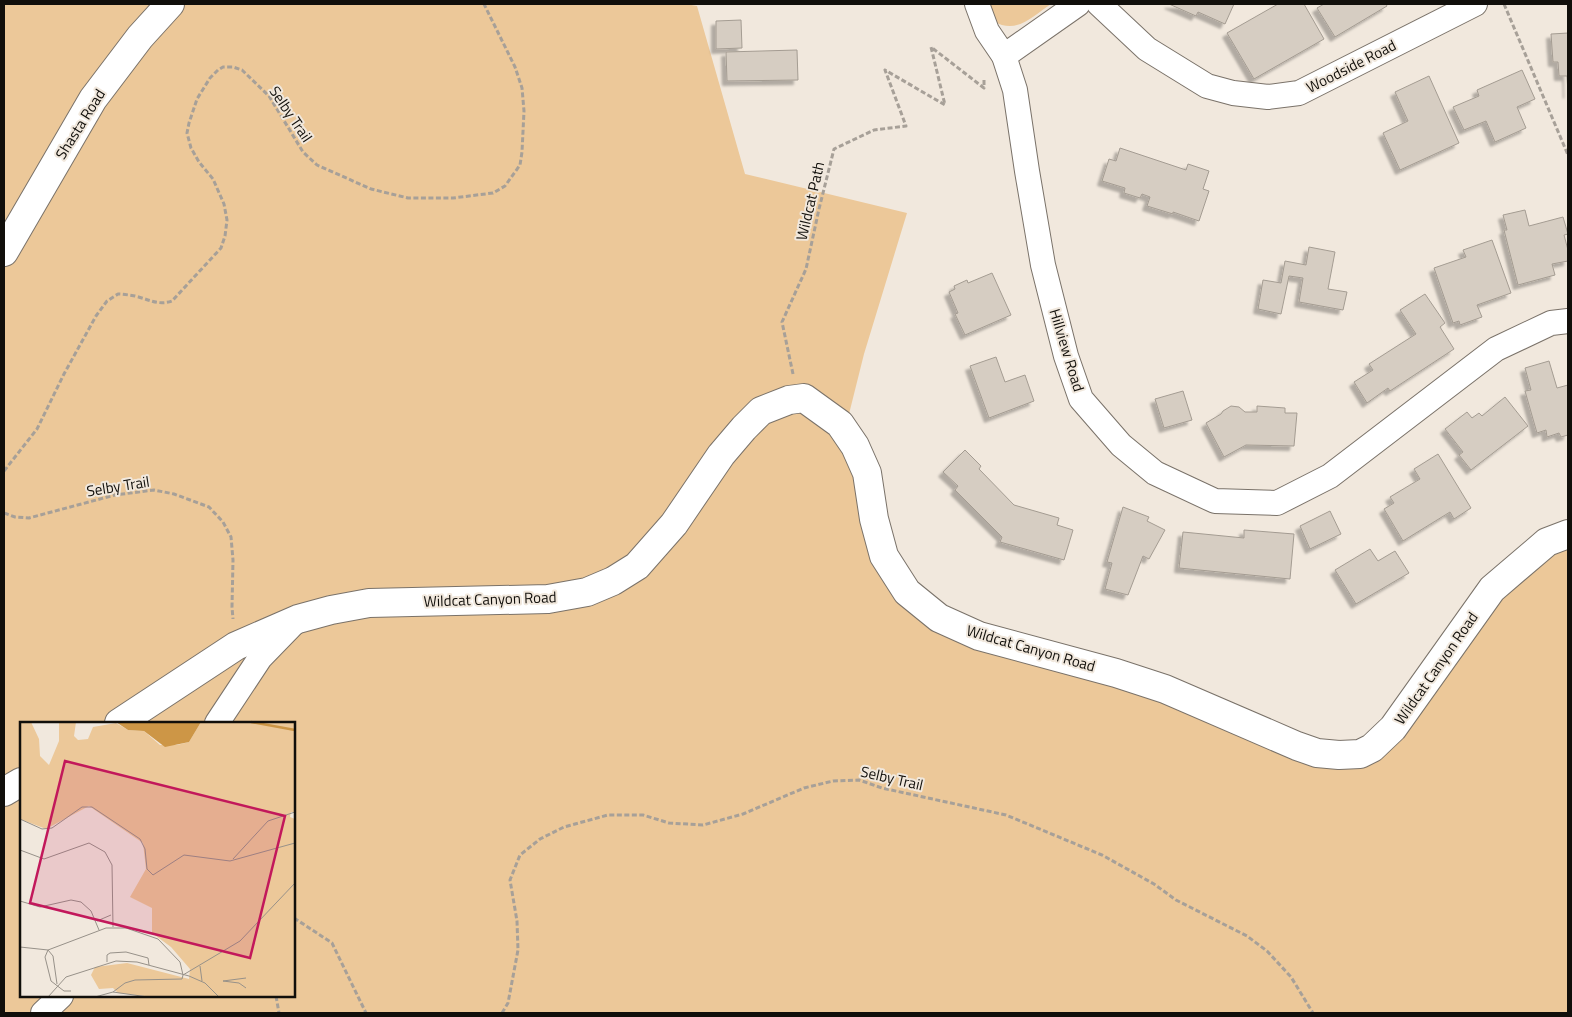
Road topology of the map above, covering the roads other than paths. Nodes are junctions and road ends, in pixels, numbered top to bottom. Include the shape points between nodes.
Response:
1 (170, 4) edge
2 (977, 4) edge
3 (1078, 4) edge
4 (1099, 4) edge
5 (1475, 4) edge
6 (1004, 56) junction
7 (4, 252) edge
8 (1568, 321) edge
9 (1568, 534) edge
10 (298, 619) junction
11 (121, 722) edge
12 (218, 722) edge
13 (20, 783) edge
14 (4, 792) edge
15 (60, 997) edge
16 (43, 1013) edge

1 - 7 street, Shasta Road via 93,99
2 - 6 street, Hillview Road via 987,31
3 - 6 street
4 - 5 street, Woodside Road via 1147,49 1206,86 1268,97 1299,92
6 - 8 street, Hillview Road via 1015,90 1043,265 1066,356 1081,398 1121,445 1155,473 1215,501 1277,503 1330,476 1496,349 1551,323
9 - 10 street, Wildcat Canyon Road via 1547,542 1492,589 1393,728 1372,748 1360,754 1317,753 1165,689 979,636 939,618 907,592 884,556 867,473 855,446 840,424 804,398 761,411 721,455 674,524 637,566 613,581 587,592 548,599 369,603
10 - 11 street, Wildcat Canyon Road via 236,646
10 - 12 street via 260,658
13 - 14 street
15 - 16 street

